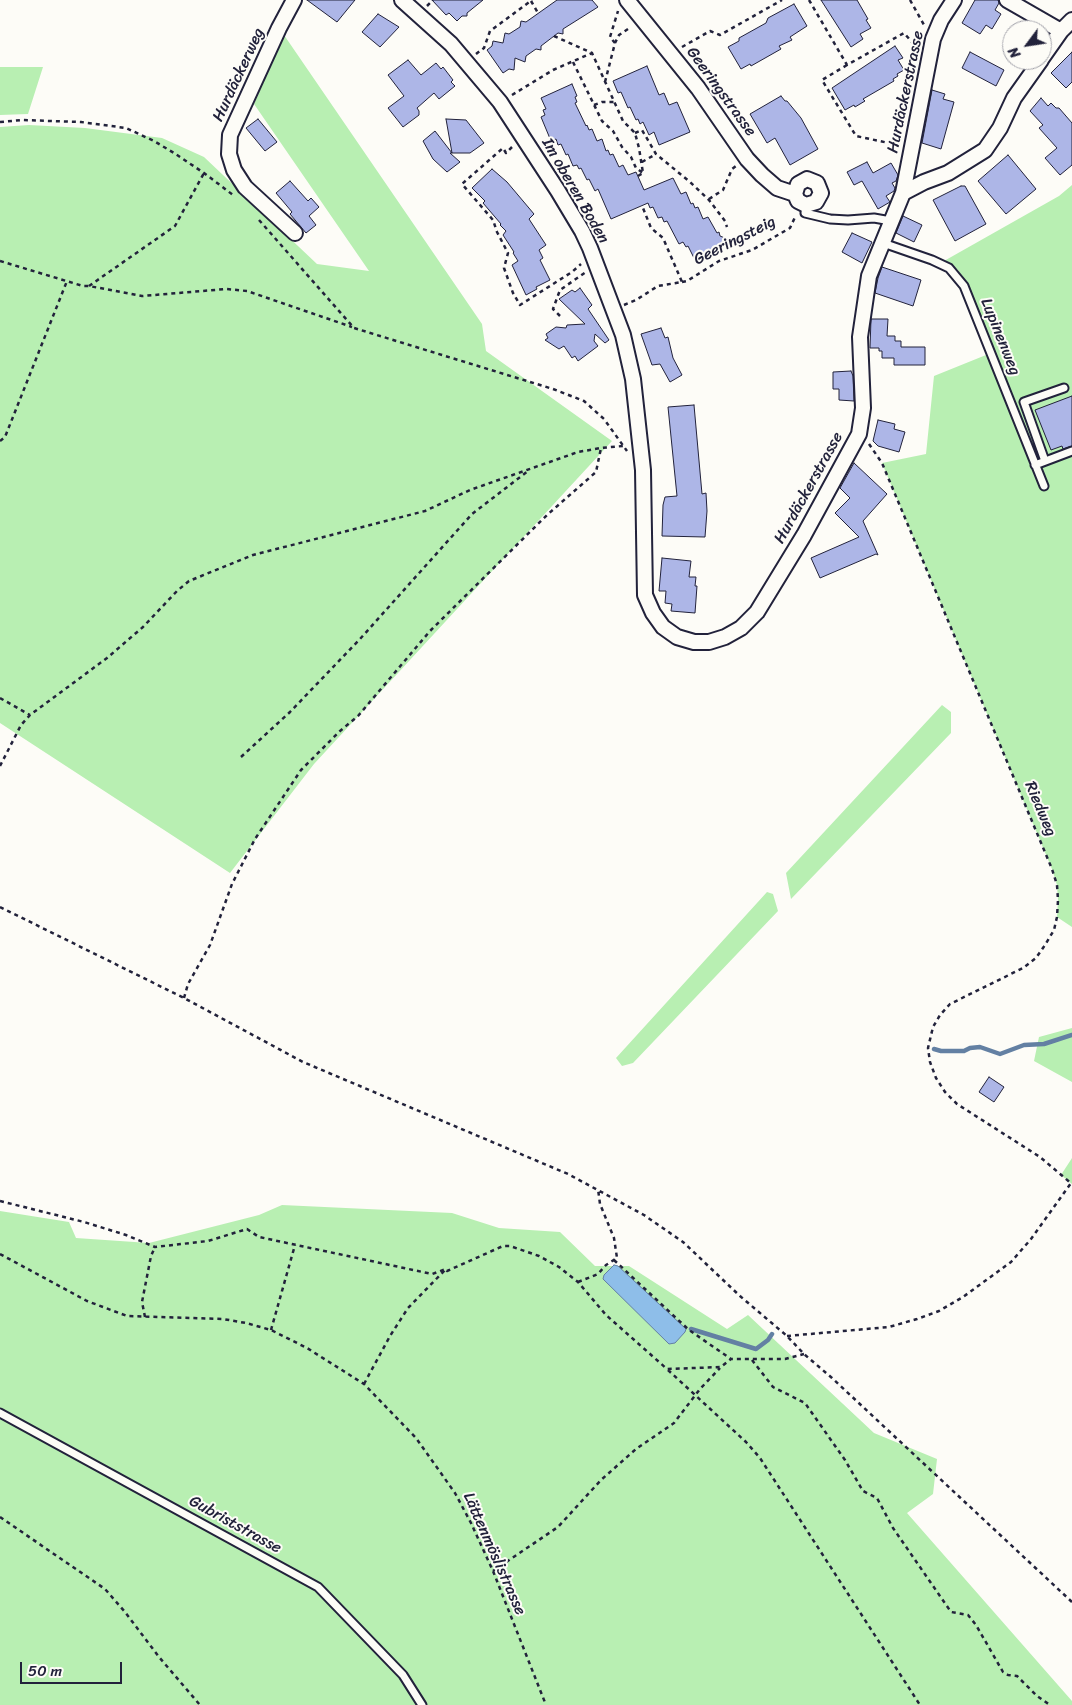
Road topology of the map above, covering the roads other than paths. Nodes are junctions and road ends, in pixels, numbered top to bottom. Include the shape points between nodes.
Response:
1 (294, 0) edge
2 (402, 0) edge
3 (954, 0) edge
4 (1007, 0) edge
5 (624, 3) edge
6 (1072, 20) edge
7 (1061, 31) junction
8 (1052, 44) edge
9 (1033, 70) edge
10 (903, 193) junction
11 (795, 194) junction
12 (805, 209) junction
13 (891, 221) junction
14 (294, 233) dead end
15 (882, 243) junction
16 (1064, 388) dead end
17 (1072, 451) edge
18 (1045, 461) junction
19 (1035, 465) junction
20 (643, 470) joint
21 (1044, 486) dead end
22 (0, 1412) edge
23 (422, 1705) edge

1 - 14 street, Hurdäckerweg via 230,135 229,154 245,187
2 - 20 street, Im oberen Boden via 452,44 500,102 582,231 623,335 633,379
3 - 10 street, Hurdäckerstrasse via 933,40
4 - 7 street
5 - 11 street, Geeringstrasse via 698,88 762,175 777,188
6 - 7 street
7 - 8 street
9 - 10 street via 985,150 948,173
10 - 13 street, Hurdäckerstrasse
11 - 12 street, Geeringstrasse
11 - 12 street via 802,180 817,183 821,193 819,198
12 - 13 lane via 830,219
13 - 15 street, Hurdäckerstrasse
15 - 19 lane, Lupinenweg via 949,268 964,286
15 - 20 street, Hurdäckerstrasse via 869,276 862,313 863,408 859,434 757,612 741,628 725,637 694,642 664,627 653,613 645,595
16 - 18 lane via 1024,402
17 - 18 lane
18 - 19 lane
19 - 21 lane, Lupinenweg
22 - 23 lane, Gubriststrasse via 318,1588 403,1675

